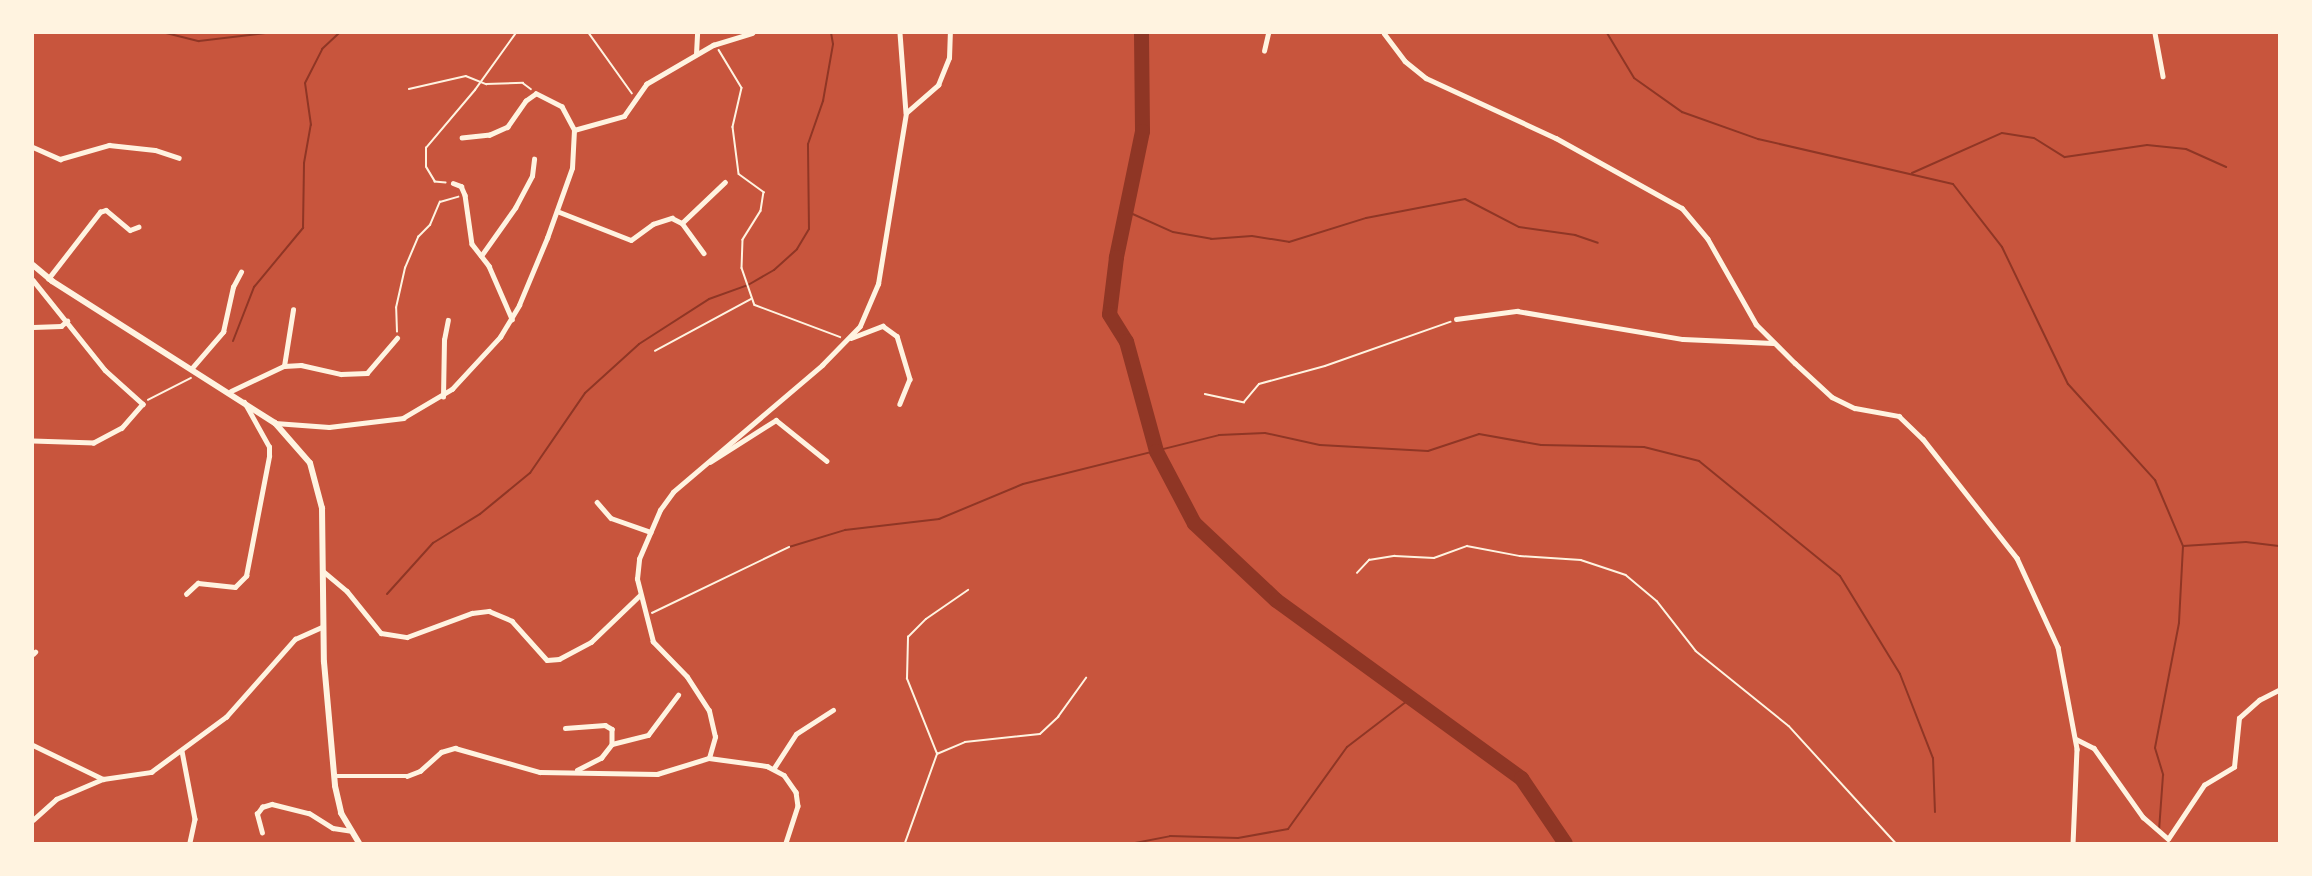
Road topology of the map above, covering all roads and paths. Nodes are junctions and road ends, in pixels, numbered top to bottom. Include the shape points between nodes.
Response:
1 (516, 33) edge
2 (589, 33) edge
3 (697, 33) edge
4 (752, 33) edge
5 (900, 33) edge
6 (950, 33) edge
7 (1268, 33) edge
8 (1384, 33) edge
9 (2156, 33) edge
10 (713, 45) junction
11 (1264, 51) dead end
12 (696, 54) junction
13 (2163, 76) dead end
14 (479, 83) junction
15 (409, 88) dead end
16 (536, 94) junction
17 (636, 99) junction
18 (906, 113) junction
19 (574, 130) junction
20 (462, 138) dead end
21 (33, 147) edge
22 (179, 158) dead end
23 (534, 159) dead end
24 (725, 182) dead end
25 (453, 183) joint
26 (465, 195) junction
27 (557, 211) junction
28 (682, 223) junction
29 (138, 226) dead end
30 (704, 253) dead end
31 (481, 256) junction
32 (34, 267) edge
33 (241, 272) dead end
34 (48, 279) junction
35 (33, 280) edge
36 (752, 298) junction
37 (293, 310) dead end
38 (1456, 319) joint
39 (448, 320) dead end
40 (512, 320) junction
41 (67, 321) junction
42 (33, 327) edge
43 (397, 338) joint
44 (849, 339) junction
45 (1773, 343) junction
46 (655, 351) dead end
47 (284, 366) junction
48 (192, 368) junction
49 (204, 375) junction
50 (231, 391) junction
51 (1205, 394) dead end
52 (442, 397) junction
53 (243, 400) junction
54 (143, 404) junction
55 (900, 404) dead end
56 (275, 423) junction
57 (33, 441) edge
58 (827, 461) dead end
59 (705, 465) junction
60 (597, 502) dead end
61 (651, 532) junction
62 (789, 547) dead end
63 (322, 570) junction
64 (1357, 573) dead end
65 (968, 590) dead end
66 (186, 594) dead end
67 (640, 595) junction
68 (646, 616) junction
69 (322, 627) junction
70 (1086, 678) dead end
71 (2279, 690) edge
72 (678, 695) dead end
73 (833, 710) dead end
74 (566, 728) dead end
75 (2076, 739) junction
76 (612, 744) junction
77 (33, 745) edge
78 (182, 751) junction
79 (937, 754) junction
80 (709, 758) junction
81 (774, 768) junction
82 (574, 771) junction
83 (334, 776) junction
84 (103, 779) junction
85 (33, 820) edge
86 (351, 831) junction
87 (262, 833) dead end
88 (190, 843) edge
89 (359, 843) edge
90 (786, 843) edge
91 (905, 843) edge
92 (1896, 843) edge
93 (2073, 843) edge

1 - 14 path
2 - 17 path
3 - 12 street
4 - 10 street
5 - 18 street
6 - 18 street via 949,58 941,79
7 - 11 street
8 - 45 street via 1405,61 1426,78 1556,138 1682,208 1708,239 1750,315
9 - 13 street
10 - 12 street
10 - 36 path via 723,53 742,88 733,127 739,174 764,192 761,211 743,240 742,268
12 - 17 street via 646,84
14 - 15 path via 466,76
14 - 16 path via 523,83
14 - 25 path via 426,147 426,166 435,182
16 - 19 street via 561,107
16 - 20 street via 526,101 508,127 490,135
17 - 19 street via 624,116
18 - 44 street via 878,284 866,314
19 - 27 street via 572,168
21 - 22 street via 60,159 109,145 155,150
23 - 31 street via 532,176 515,208
24 - 28 street
25 - 26 street via 461,186
26 - 31 street via 469,235
26 - 43 path via 440,202 430,225 418,237 405,268 396,308
27 - 28 street via 631,240 653,224 672,218
27 - 40 street
28 - 30 street
29 - 34 street via 130,230 106,210 100,212
31 - 40 street
32 - 34 street
33 - 48 street via 233,287 224,332
34 - 48 street
35 - 41 street
36 - 44 path via 754,305 829,336
36 - 46 path
37 - 47 street
38 - 45 street via 1516,311 1683,339
38 - 51 path via 1421,335 1259,384 1244,402
39 - 52 street
40 - 52 street via 469,373
41 - 42 street via 60,326
41 - 54 street via 113,380
43 - 47 street via 367,373 340,374 301,365
44 - 55 street via 883,326 897,336 910,379
44 - 59 street
45 - 75 street via 1832,397 1855,408 1891,412 1906,420 1993,526 2023,569 2058,647
47 - 50 street
48 - 49 street
49 - 50 street
49 - 54 path via 177,382
50 - 53 street
52 - 56 street via 403,418 382,422 328,427
53 - 56 street
53 - 66 street via 269,447 250,564 238,586 200,582
54 - 57 street via 122,428 88,445
56 - 63 street via 303,451 317,483 322,508
58 - 59 street via 776,420
59 - 61 street via 666,501
60 - 61 street via 611,518
61 - 67 street via 639,558
62 - 68 path
63 - 67 street via 347,591 381,633 406,636 489,611 512,621 547,660 559,659 591,642
63 - 69 street
64 - 92 path via 1369,560 1395,556 1434,558 1467,546 1520,556 1581,560 1626,575 1657,601 1696,651 1789,726
65 - 79 path via 926,619 908,637 907,680
67 - 68 street
68 - 80 street via 653,642 687,677 709,711 715,737
69 - 78 street via 285,648 264,678 226,717
69 - 83 street
70 - 79 path via 1058,717 1040,734 965,742
71 - 75 street via 2239,718 2234,767 2204,785 2168,839 2144,817 2094,748
72 - 76 street via 648,735
73 - 81 street via 796,734
74 - 76 street via 608,726 613,732
75 - 93 street
76 - 82 street via 601,758
77 - 84 street
78 - 84 street via 151,772
78 - 88 street via 195,819
79 - 91 path
80 - 81 street
80 - 82 street via 657,774
81 - 90 street via 789,781 798,800 797,817
82 - 83 street via 531,771 455,748 441,752 411,775
83 - 86 street via 337,801
84 - 85 street via 56,800
86 - 87 street via 333,828 309,813 277,804 260,809 257,825
86 - 89 street

